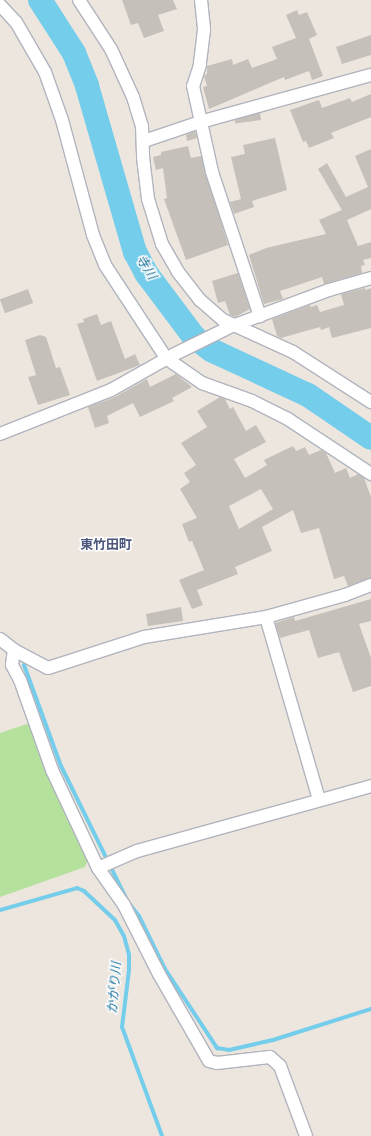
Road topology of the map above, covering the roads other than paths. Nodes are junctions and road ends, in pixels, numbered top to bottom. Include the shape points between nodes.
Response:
1 (79, 0) edge
2 (201, 0) edge
3 (0, 5) edge
4 (371, 75) edge
5 (200, 122) junction
6 (144, 141) junction
7 (371, 278) edge
8 (260, 316) junction
9 (229, 328) junction
10 (169, 357) junction
11 (371, 402) edge
12 (0, 434) edge
13 (371, 474) edge
14 (371, 585) edge
15 (266, 617) junction
16 (0, 639) edge
17 (14, 650) junction
18 (371, 786) edge
19 (319, 799) junction
20 (98, 868) junction
21 (306, 1136) edge

1 - 6 street via 111,49 133,96
2 - 5 street via 204,30 200,66 192,86
3 - 10 street via 16,22 45,72 62,120 93,235 105,265
4 - 5 street
5 - 6 street
5 - 8 street via 212,172
6 - 9 street via 142,157 148,199 162,244 178,272 200,300
7 - 8 street via 329,290
8 - 9 street
9 - 10 street
9 - 11 street via 293,352
10 - 12 street via 111,390
10 - 13 street via 202,382 252,401 288,419
14 - 15 street
15 - 17 street via 144,637 48,668
15 - 19 street
16 - 17 street
17 - 20 street via 12,665 20,680 52,770
18 - 19 street
19 - 20 street via 137,852
20 - 21 street via 124,905 159,974 209,1061 217,1063 270,1057 280,1066

